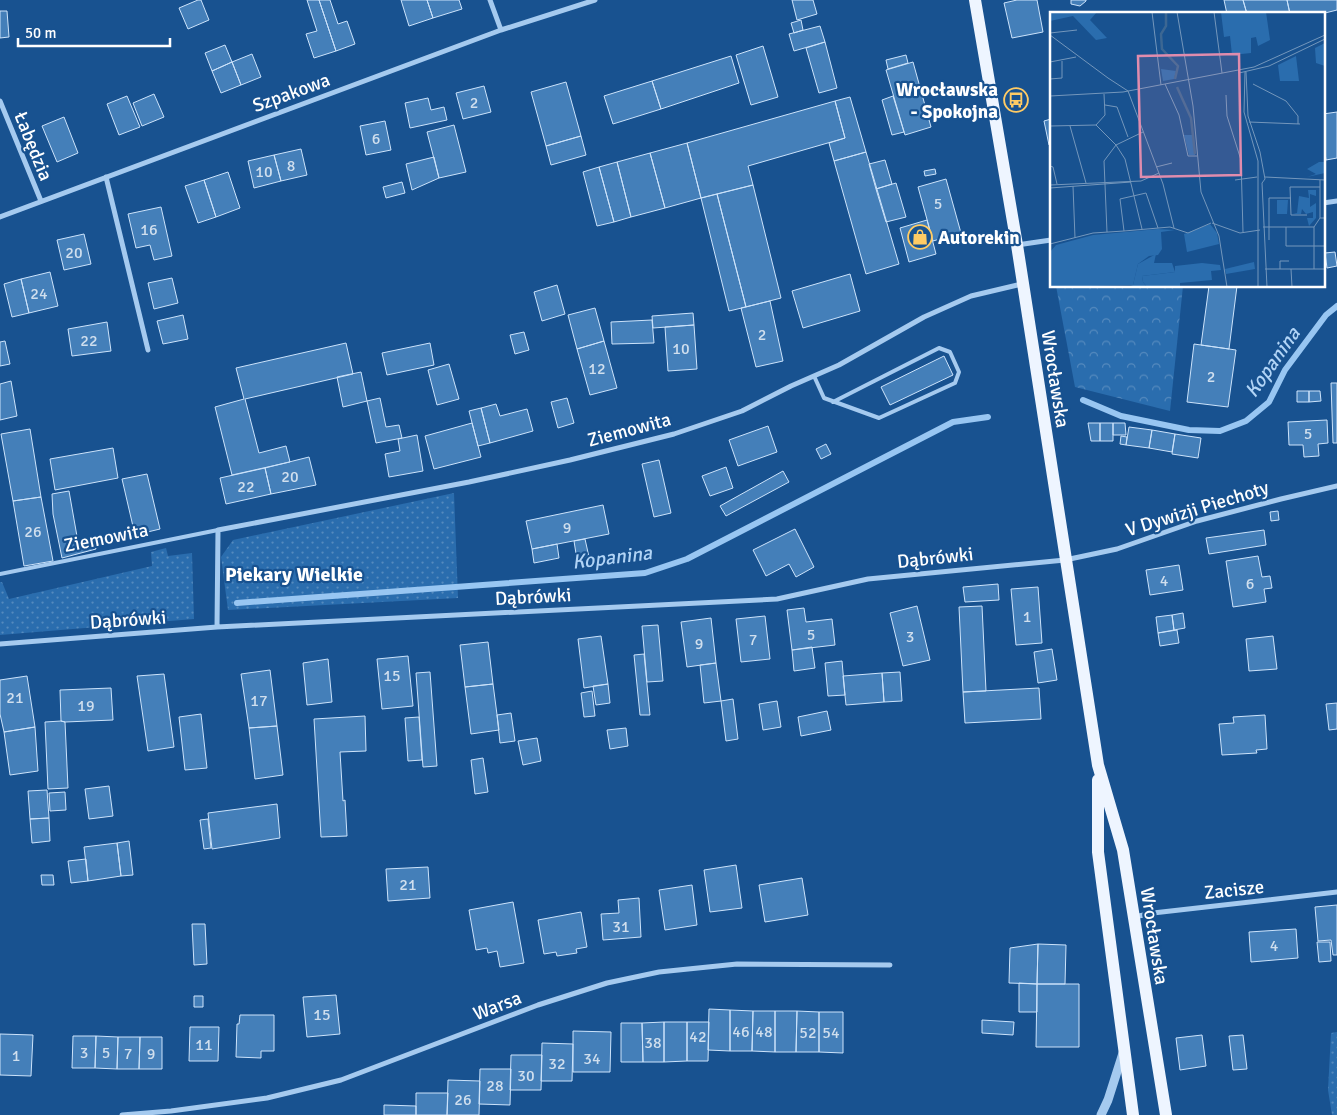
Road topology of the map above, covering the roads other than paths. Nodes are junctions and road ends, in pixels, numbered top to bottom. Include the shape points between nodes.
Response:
1 (490, 0) edge
2 (594, 0) edge
3 (975, 0) edge
4 (501, 30) junction
5 (0, 101) edge
6 (106, 177) junction
7 (41, 201) junction
8 (1337, 201) edge
9 (1324, 203) edge
10 (0, 217) edge
11 (1050, 240) edge
12 (1017, 245) junction
13 (1022, 284) junction
14 (148, 350) dead end
15 (814, 376) junction
16 (833, 402) junction
17 (1337, 486) edge
18 (218, 530) junction
19 (1066, 560) junction
20 (0, 574) edge
21 (217, 628) junction
22 (0, 644) edge
23 (1098, 765) junction
24 (1337, 892) edge
25 (1134, 917) junction
26 (890, 965) dead end
27 (1124, 1050) junction
28 (122, 1115) edge
29 (1101, 1115) edge
30 (1133, 1115) edge
31 (1166, 1115) edge

1 - 4 street
2 - 4 street, Szpakowa
3 - 12 main road, Wrocławska
4 - 6 street, Szpakowa
5 - 7 street, Łabędzia
6 - 7 street, Szpakowa
6 - 14 street
7 - 10 street, Szpakowa
8 - 9 street
11 - 12 street
12 - 13 main road, Wrocławska
13 - 15 street, Ziemowita via 972,296 924,317
13 - 19 main road, Wrocławska
15 - 16 lane via 824,398
15 - 18 street, Ziemowita via 742,411 674,434 487,478
16 - 16 lane via 879,418 955,383 959,372 950,352 939,348
17 - 19 street, V Dywizji Piechoty via 1197,521 1117,548
18 - 20 lane, Ziemowita
18 - 21 street
19 - 21 street, Dąbrówki via 868,579 777,599
19 - 23 main road, Wrocławska
21 - 22 street, Dąbrówki
23 - 25 main road, Wrocławska via 1123,850
23 - 27 main road, Wrocławska via 1098,852
24 - 25 street, Zacisze
25 - 31 main road, Wrocławska
26 - 28 street, Warsa via 737,964 659,972 607,983 538,1005 341,1080 267,1098
27 - 29 street
27 - 30 main road, Wrocławska

